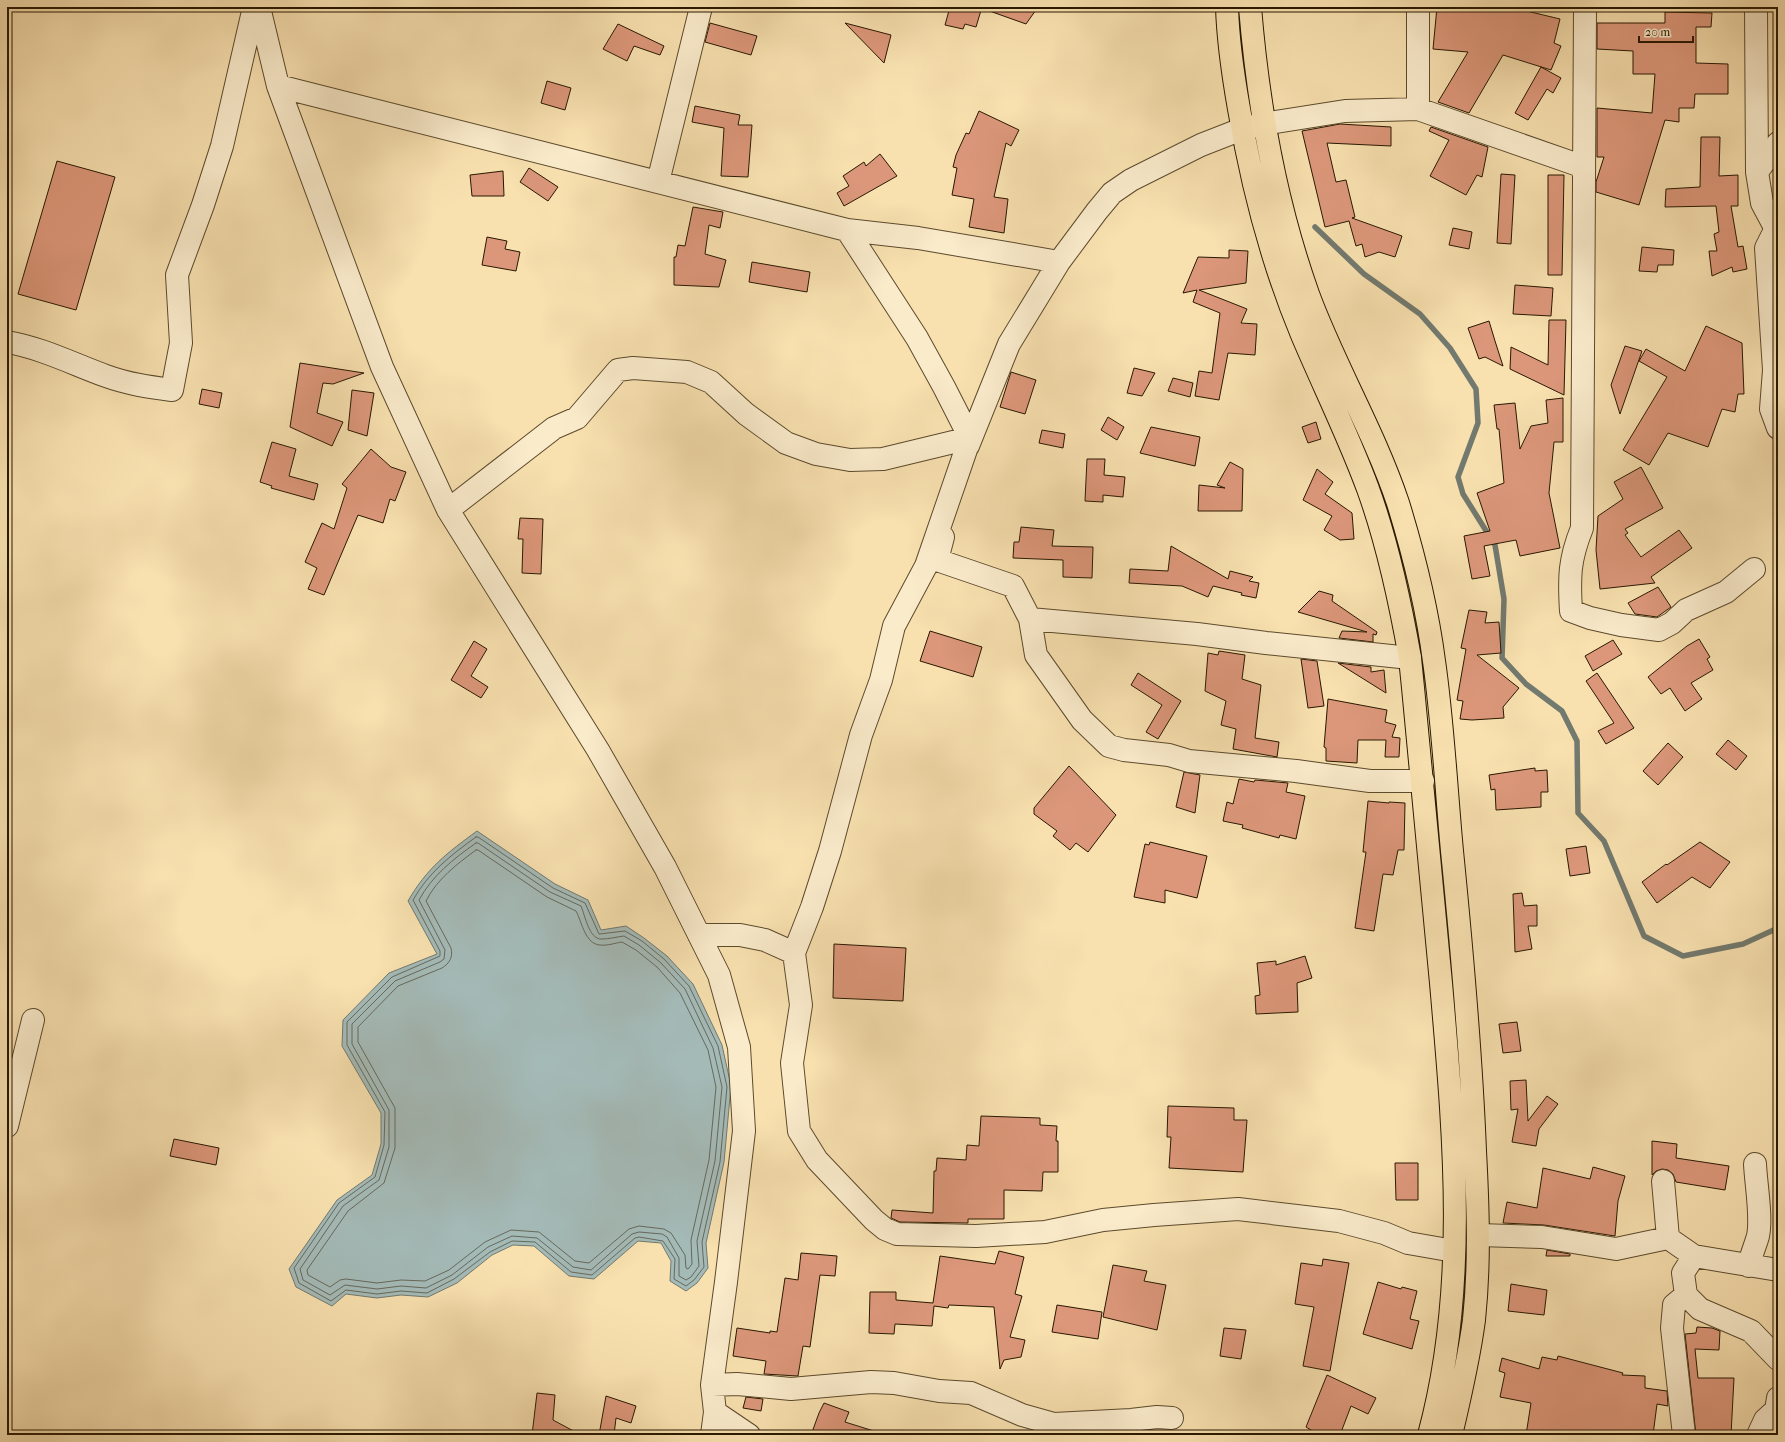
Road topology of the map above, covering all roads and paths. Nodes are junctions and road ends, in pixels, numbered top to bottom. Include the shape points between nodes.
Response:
1 (254, 7) edge
2 (259, 7) edge
3 (701, 7) edge
4 (1227, 7) edge
5 (1250, 7) edge
6 (1418, 7) edge
7 (1585, 7) edge
8 (1756, 7) edge
9 (278, 86) junction
10 (1418, 109) junction
11 (1263, 124) junction
12 (1242, 129) junction
13 (1778, 143) edge
14 (1584, 167) junction
15 (1757, 172) junction
16 (658, 182) junction
17 (847, 230) junction
18 (1777, 232) edge
19 (1059, 262) junction
20 (7, 342) edge
21 (1778, 428) edge
22 (970, 438) junction
23 (448, 510) junction
24 (1754, 569) dead end
25 (1030, 619) junction
26 (1410, 658) junction
27 (1423, 781) junction
28 (699, 935) junction
29 (794, 953) junction
30 (33, 1020) dead end
31 (7, 1126) edge
32 (1755, 1164) dead end
33 (1663, 1180) dead end
34 (1479, 1235) junction
35 (1668, 1238) junction
36 (1454, 1250) junction
37 (1694, 1256) junction
38 (1749, 1266) junction
39 (1778, 1270) edge
40 (1686, 1295) junction
41 (1778, 1359) edge
42 (712, 1385) junction
43 (1778, 1398) edge
44 (715, 1412) junction
45 (1172, 1418) dead end
46 (712, 1435) edge
47 (749, 1435) edge
48 (1430, 1435) edge
49 (1452, 1435) edge
50 (1684, 1435) edge
51 (1758, 1435) edge

1 - 20 street via 222,146 177,275 181,343 172,390 138,386 46,352
2 - 9 street
3 - 16 street
4 - 12 main road via 1233,76
5 - 11 main road
6 - 10 street
7 - 14 street
8 - 15 street
9 - 16 street
9 - 23 street via 382,367
10 - 11 street via 1345,111
10 - 14 street
11 - 12 street
11 - 34 main road via 1291,241 1309,296 1366,423 1397,501 1420,581 1434,661 1459,918 1473,1087
12 - 19 street via 1131,180 1112,193
12 - 26 main road via 1252,182 1274,260 1302,334 1368,490 1385,543
13 - 15 street
14 - 24 street via 1582,528 1574,549 1569,580 1571,612 1621,625 1659,630 1672,623 1686,610 1726,592
15 - 18 street via 1762,203
16 - 17 street
17 - 19 street via 918,238
17 - 22 street via 917,338
18 - 21 street via 1766,248 1774,370 1771,409
19 - 22 street via 1009,344
22 - 23 street via 883,459 850,460 816,454 786,443 746,414 711,382 687,372 632,368 618,370 577,418 554,428
22 - 25 street via 937,560 1013,586
22 - 29 street via 926,566 894,626 881,680 861,735 830,851
23 - 28 street via 598,750 666,866
25 - 26 street via 1197,634
25 - 27 street via 1036,655 1082,720 1109,746 1189,761 1296,770 1370,781
26 - 27 main road
27 - 36 main road via 1455,1159
28 - 29 street via 740,935 765,940
28 - 42 street via 719,975 739,1047 744,1131
29 - 36 street via 801,1005 792,1063 800,1131 817,1160 885,1229 897,1234 976,1236 1045,1232 1103,1220 1238,1209 1339,1221 1384,1233 1408,1243
30 - 31 street
32 - 38 street via 1758,1236
33 - 35 street
34 - 35 street via 1542,1237 1616,1249
34 - 49 main road via 1474,1319
35 - 37 street
36 - 48 main road via 1454,1287 1445,1363
37 - 38 street
37 - 40 street via 1683,1273
38 - 39 street
40 - 41 street via 1700,1309 1751,1331
40 - 50 street via 1674,1305 1672,1328
42 - 44 street
42 - 45 street via 737,1384 791,1389 872,1382 894,1383 939,1391 971,1393 1022,1415 1054,1424
43 - 51 street via 1776,1410 1765,1420
44 - 46 street
44 - 47 street

